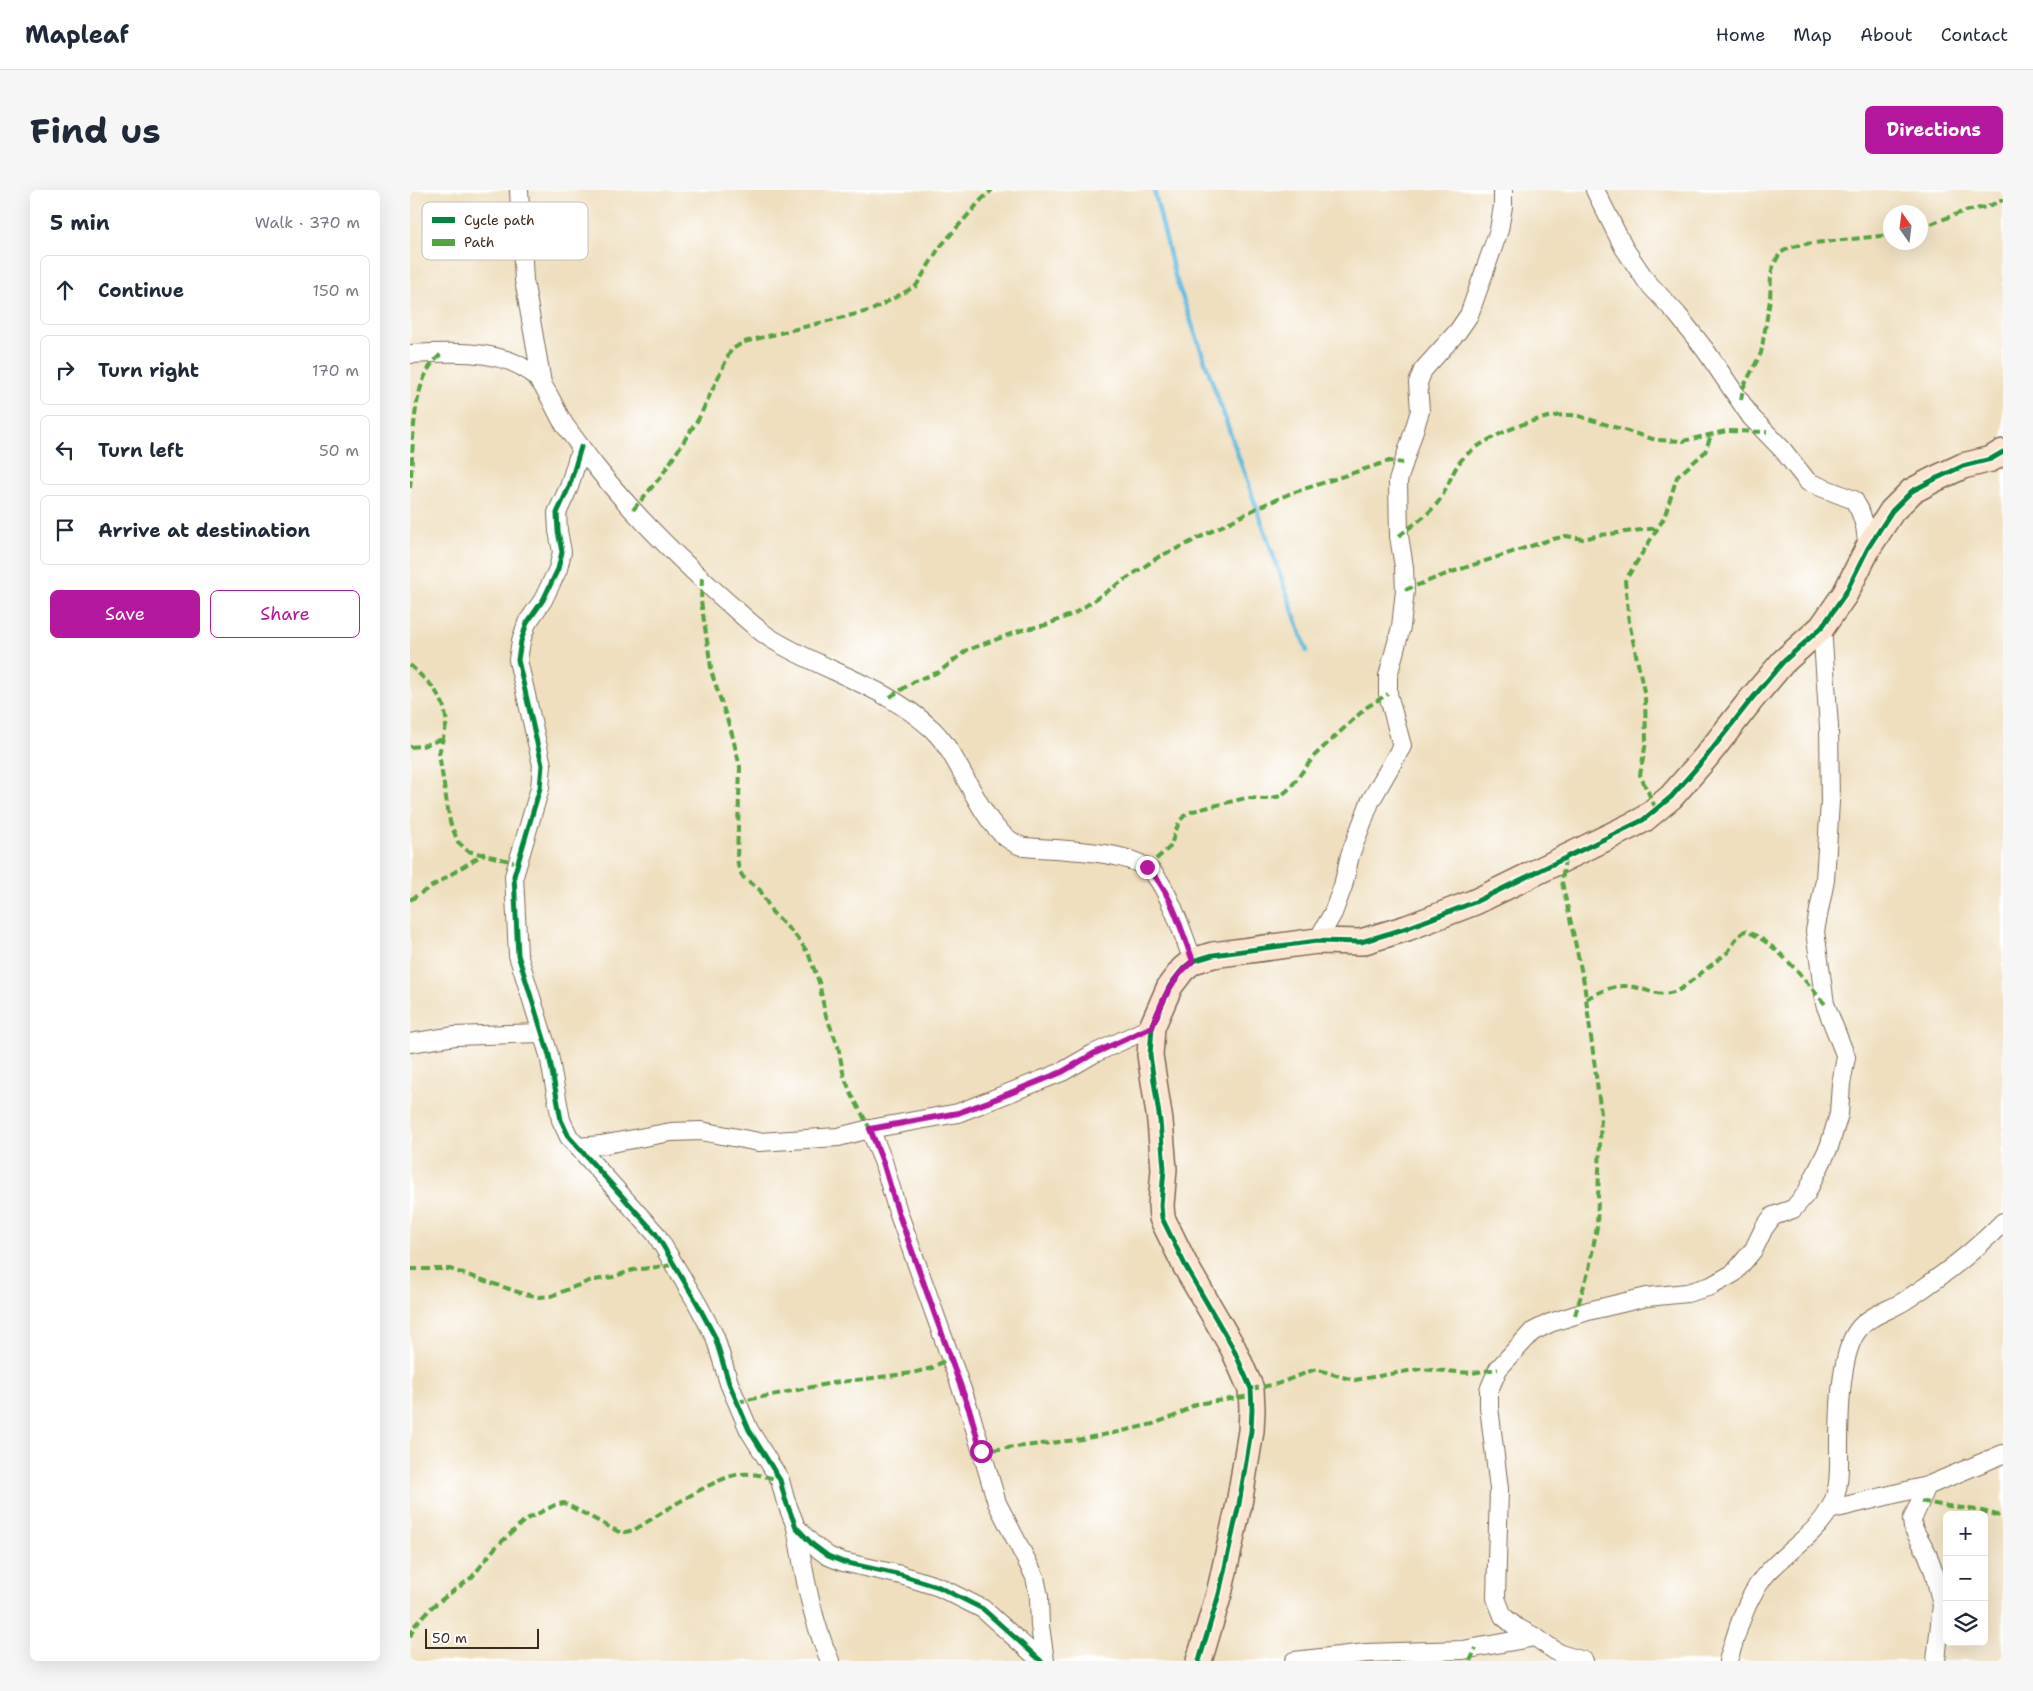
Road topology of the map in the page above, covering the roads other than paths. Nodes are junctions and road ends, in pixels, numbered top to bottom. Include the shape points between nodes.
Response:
1 (1503, 190) edge
2 (1595, 190) edge
3 (523, 260) edge
4 (410, 354) edge
5 (542, 383) junction
6 (581, 446) junction
7 (2003, 452) edge
8 (1868, 548) junction
9 (1822, 627) junction
10 (1317, 941) junction
11 (1193, 961) junction
12 (1152, 1027) junction
13 (542, 1033) junction
14 (410, 1042) edge
15 (870, 1129) junction
16 (578, 1147) junction
17 (2003, 1222) edge
18 (2003, 1454) edge
19 (1927, 1486) junction
20 (1829, 1510) junction
21 (796, 1527) junction
22 (1535, 1637) junction
23 (830, 1661) edge
24 (1041, 1661) edge
25 (1045, 1661) edge
26 (1199, 1661) edge
27 (1294, 1661) edge
28 (1584, 1661) edge
29 (1728, 1661) edge
30 (1936, 1661) edge

1 - 10 street via 1499,230 1470,315 1423,370 1418,383 1420,410 1398,481 1399,536 1405,590 1401,627 1388,676 1388,694 1402,746 1370,802 1350,856 1343,886
2 - 8 street via 1624,248 1647,282 1706,351 1751,417 1808,482 1854,500 1865,526
3 - 5 street
4 - 5 street via 472,352 527,369
5 - 6 street via 563,423
6 - 11 street via 634,510 769,638 890,697 917,715 955,758 980,806 1004,838 1024,848 1092,852 1135,860 1147,867 1155,875 1172,907
6 - 13 street via 557,513 562,552 558,569 543,600 527,622 518,660 542,765 540,788 514,876 516,934 520,969
7 - 8 street via 1991,459 1963,466 1912,491 1892,511
8 - 9 street via 1846,594
9 - 10 street via 1783,662 1671,797 1644,820 1475,902 1407,928 1361,942
9 - 22 street via 1830,802 1825,880 1816,931 1824,1004 1846,1057 1839,1114 1829,1147 1806,1194 1793,1209 1773,1216 1754,1249 1734,1273 1711,1286 1687,1293 1647,1298 1550,1323 1532,1332 1498,1369 1489,1390 1499,1489 1496,1598 1503,1616
10 - 11 street via 1213,955
11 - 12 street via 1170,986
12 - 15 street via 1062,1072 958,1113
12 - 26 street via 1150,1055 1164,1169 1162,1218 1233,1348 1251,1389 1251,1432 1239,1504 1219,1594
13 - 14 street via 455,1036
13 - 16 street via 561,1120 568,1137
15 - 16 street via 838,1137 759,1142 701,1131 671,1132
15 - 25 street via 970,1412 997,1503 1034,1577 1040,1597
16 - 21 street via 656,1234 697,1303 715,1337 729,1383 749,1430 780,1480
17 - 20 street via 1945,1274 1876,1316 1850,1340 1840,1406 1837,1492
18 - 19 street
19 - 20 street
19 - 30 street via 1912,1520 1934,1572 1942,1605
20 - 29 street via 1816,1527 1764,1577 1750,1597
21 - 23 street via 810,1602 820,1640
21 - 24 street via 828,1556 901,1575 939,1588 983,1609
22 - 27 street via 1463,1650 1366,1652
22 - 28 street via 1560,1654

